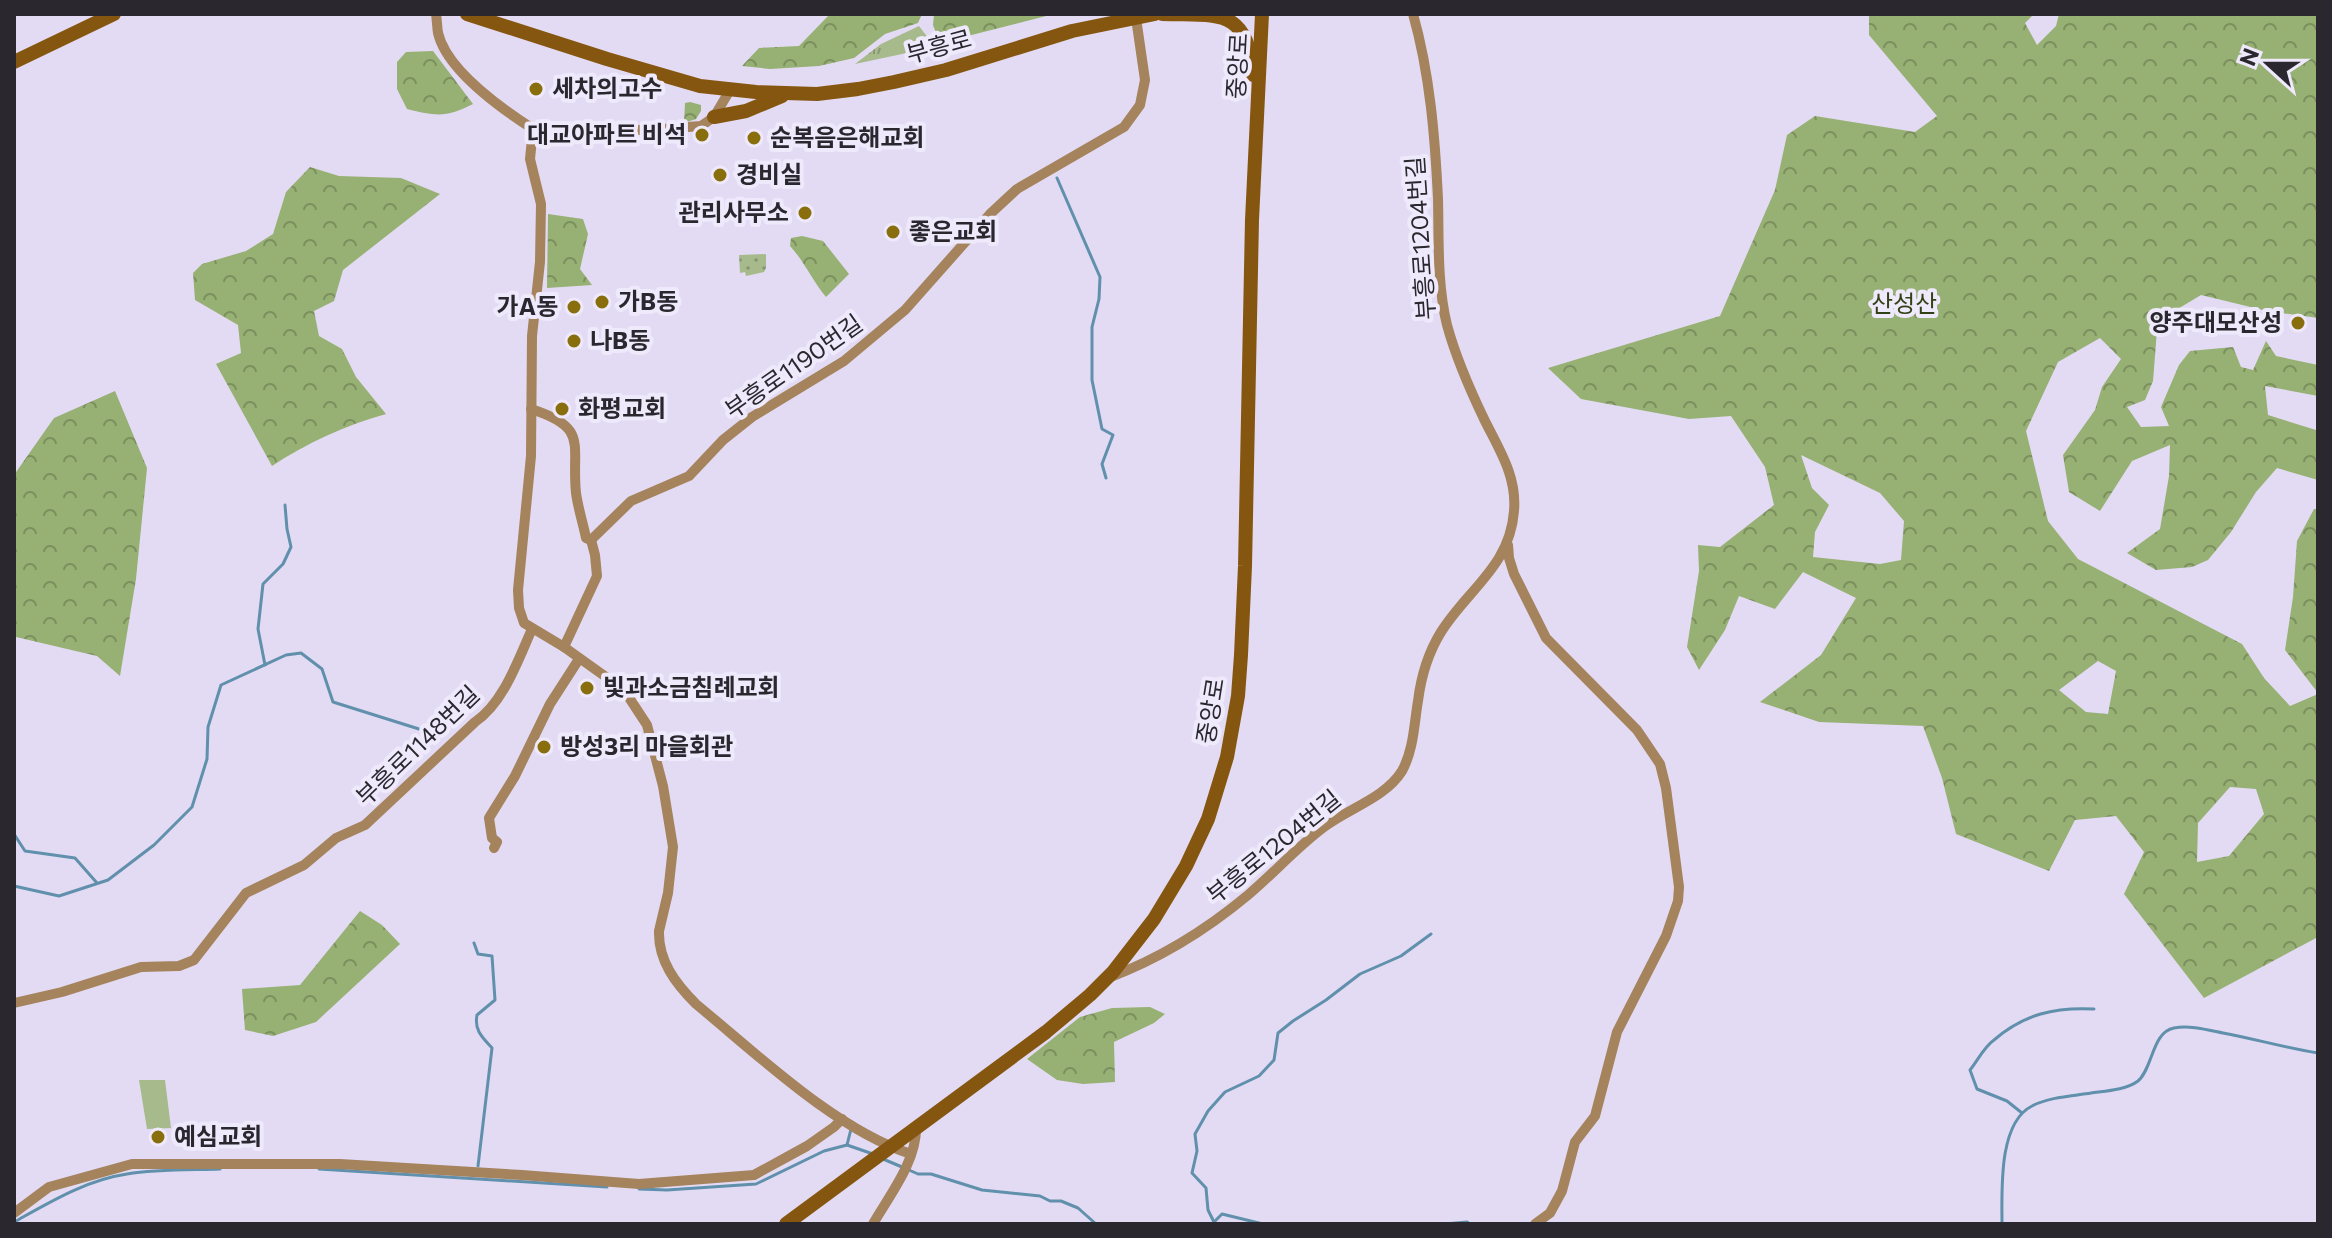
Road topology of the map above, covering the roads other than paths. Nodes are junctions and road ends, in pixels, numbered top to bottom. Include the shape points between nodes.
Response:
1 (114, 14) edge
2 (436, 14) edge
3 (467, 14) edge
4 (1155, 14) edge
5 (1162, 14) edge
6 (1262, 14) edge
7 (1273, 14) edge
8 (1413, 14) edge
9 (1136, 18) junction
10 (14, 62) edge
11 (1259, 74) junction
12 (730, 90) junction
13 (789, 93) junction
14 (714, 117) junction
15 (533, 129) junction
16 (1256, 132) junction
17 (531, 409) junction
18 (591, 540) junction
19 (1508, 542) junction
20 (532, 629) junction
21 (564, 647) junction
22 (579, 659) junction
23 (494, 848) dead end
24 (1108, 978) junction
25 (14, 1003) edge
26 (842, 1119) junction
27 (916, 1127) junction
28 (882, 1154) junction
29 (909, 1159) junction
30 (14, 1213) edge
31 (786, 1224) edge
32 (873, 1224) edge
33 (1535, 1224) edge

1 - 10 main road
2 - 15 street via 438,34 463,72
3 - 12 main road, 부흥로 via 700,86
4 - 9 main road, 부흥로
5 - 16 main road via 1219,16 1238,26 1252,63
6 - 11 main road, 중앙로
7 - 11 main road
8 - 19 street, 부흥로1204번길 via 1432,107 1442,298 1459,361 1513,478 1515,508
9 - 13 main road, 부흥로 via 894,82
9 - 18 street, 부흥로1190번길 via 1145,80 1140,105 1124,127 1017,189 890,324 844,361 752,417 689,476 631,501
11 - 16 main road, 중앙로
12 - 13 main road, 부흥로
12 - 14 street
13 - 14 main road via 746,111
14 - 15 street via 701,126 676,129
15 - 17 street via 530,159 541,204
16 - 24 main road, 중앙로 via 1245,566 1234,720 1217,796 1196,845 1154,919
17 - 18 street via 562,422 573,435 576,494 586,538
17 - 20 street via 518,590 524,623
18 - 21 street via 597,576
19 - 24 street, 부흥로1204번길 via 1436,642 1421,680 1409,754 1394,781 1323,827 1207,926
19 - 33 street, 부흥로1204번길 via 1514,574 1546,638 1637,730 1660,764 1679,887 1666,936 1617,1032 1595,1116 1575,1142 1562,1191 1550,1213
20 - 21 street
20 - 25 street, 부흥로1148번길 via 487,714 365,825 336,838 304,865 246,893 194,960 141,967
21 - 22 street
22 - 23 street via 489,818
22 - 26 street via 628,696 652,741 673,847 659,931 665,964 696,1004
24 - 27 main road, 중앙로 via 1046,1032
26 - 28 street via 871,1137
26 - 30 street via 754,1175 639,1184 340,1164 132,1164 49,1187
27 - 28 main road, 중앙로
27 - 29 street
28 - 29 street
28 - 31 main road, 중앙로
29 - 32 street

